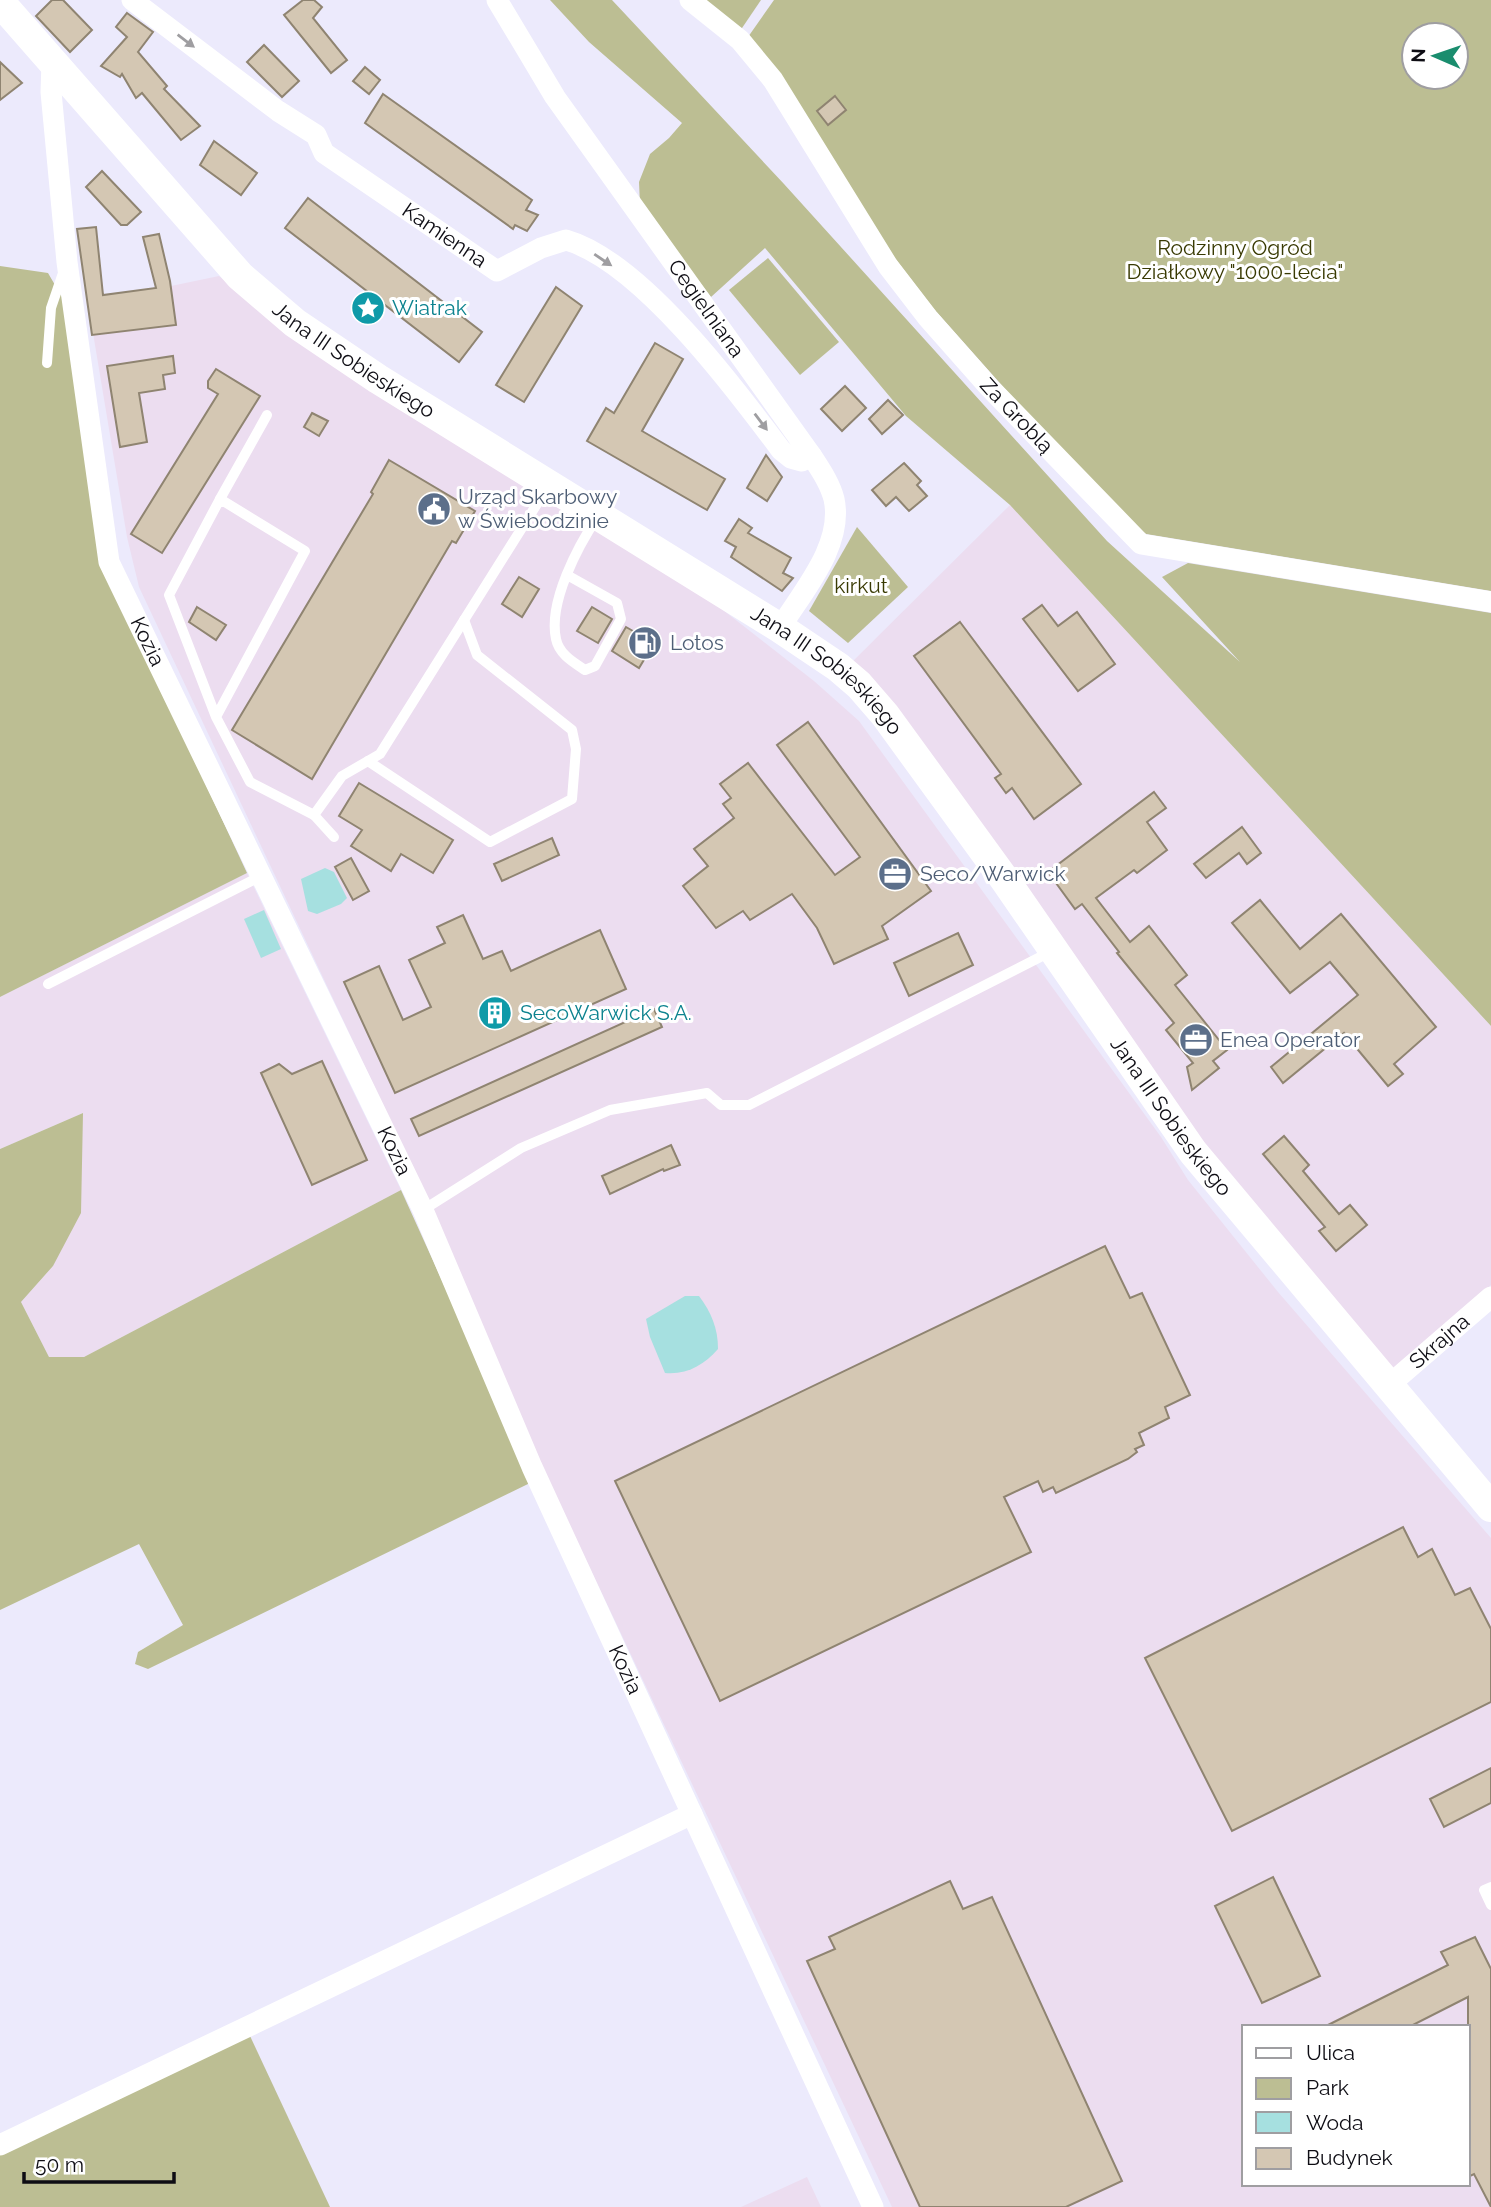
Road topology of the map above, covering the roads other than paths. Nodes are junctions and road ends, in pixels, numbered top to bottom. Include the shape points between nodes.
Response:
1 (132, 0) edge
2 (497, 0) edge
3 (690, 0) edge
4 (0, 2) edge
5 (52, 62) junction
6 (67, 262) junction
7 (47, 363) dead end
8 (267, 415) dead end
9 (811, 455) junction
10 (548, 485) junction
11 (220, 499) junction
12 (598, 516) junction
13 (567, 575) junction
14 (1491, 603) edge
15 (464, 620) junction
16 (780, 628) junction
17 (216, 718) junction
18 (368, 761) junction
19 (314, 815) junction
20 (334, 836) dead end
21 (261, 876) junction
22 (1053, 951) junction
23 (48, 984) dead end
24 (423, 1210) junction
25 (1491, 1297) edge
26 (1388, 1386) junction
27 (1491, 1507) edge
28 (692, 1814) junction
29 (1491, 1887) edge
30 (1491, 1905) edge
31 (0, 2145) edge
32 (873, 2207) edge

1 -> 9 street, Kamienna via 316,135 324,153 497,271 566,240 591,251 642,289 693,339 781,450 802,461
2 - 9 street, Cegielniana via 555,97
3 - 14 street, Za Groblą via 740,40 773,80 888,266 928,318 1141,544
4 - 5 street, Jana III Sobieskiego
5 - 6 street, Kozia
5 - 10 street, Jana III Sobieskiego via 240,276 295,323
6 - 7 lane via 51,308
6 - 21 street, Kozia via 109,562
8 - 11 lane
9 - 16 street, Cegielniana via 830,486 835,524 824,557
10 - 12 street, Jana III Sobieskiego
10 - 15 lane
11 - 17 lane via 169,595
11 - 17 lane via 305,551
12 - 13 lane
12 - 16 street, Jana III Sobieskiego
13 - 13 lane via 556,611 556,639 565,656 585,670 596,666 621,620 617,603
15 - 18 lane via 380,754
15 - 18 lane via 477,655 572,730 576,749 572,799 490,842
16 - 22 street, Jana III Sobieskiego via 838,667 885,715
17 - 19 lane via 250,782
18 - 19 lane via 342,776
19 - 20 lane
21 - 23 lane
21 - 24 street, Kozia
22 - 24 lane via 749,1105 721,1105 707,1094 610,1110 521,1148
22 - 26 street, Jana III Sobieskiego via 1193,1152
24 - 28 street, Kozia via 532,1467
25 - 26 street, Skrajna
26 - 27 street, Jana III Sobieskiego
28 - 31 street
28 - 32 street, Kozia
29 - 30 lane via 1484,1890

